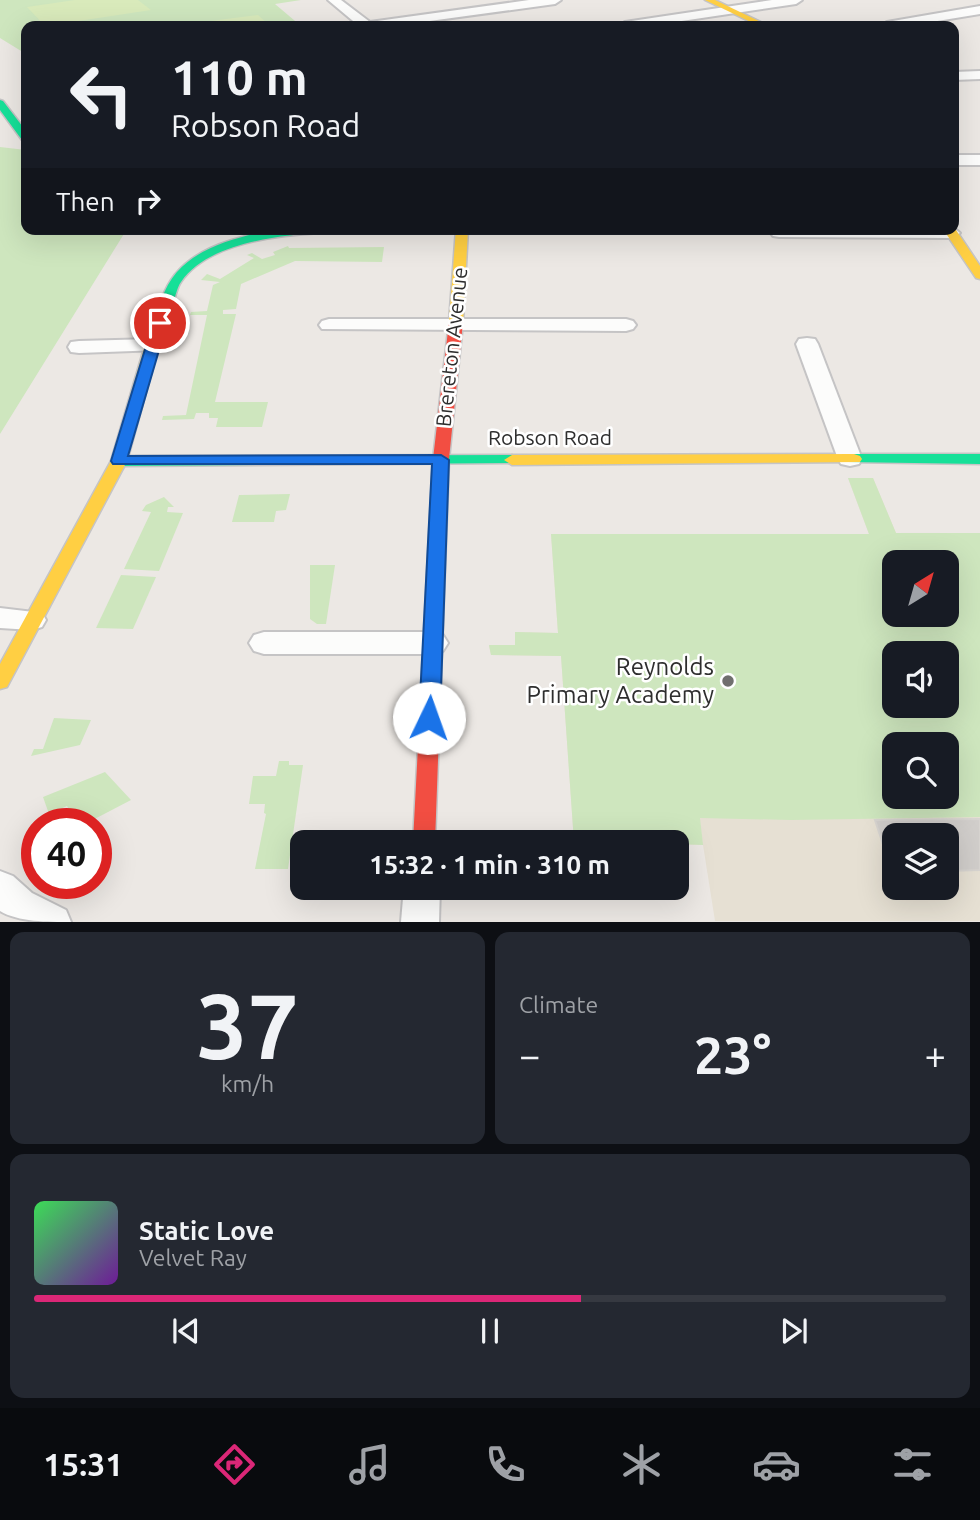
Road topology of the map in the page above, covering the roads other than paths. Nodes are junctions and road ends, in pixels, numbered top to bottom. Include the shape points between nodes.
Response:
1 (334, 0) edge
2 (555, 0) edge
3 (709, 0) edge
4 (796, 0) edge
5 (730, 10) junction
6 (977, 13) edge
7 (361, 21) edge
8 (404, 21) edge
9 (658, 21) edge
10 (754, 21) edge
11 (922, 21) edge
12 (980, 75) edge
13 (959, 76) edge
14 (9, 113) edge
15 (21, 131) edge
16 (959, 160) edge
17 (980, 160) edge
18 (264, 235) edge
19 (462, 235) edge
20 (953, 235) edge
21 (980, 275) edge
22 (329, 325) dead end
23 (454, 325) junction
24 (626, 325) dead end
25 (807, 344) dead end
26 (152, 345) junction
27 (79, 347) dead end
28 (850, 459) junction
29 (980, 459) edge
30 (441, 460) junction
31 (119, 461) junction
32 (0, 618) edge
33 (32, 620) junction
34 (264, 643) dead end
35 (433, 643) junction
36 (0, 682) edge
37 (425, 830) edge
38 (0, 887) edge
39 (421, 900) edge
40 (53, 922) edge
41 (420, 922) edge

1 - 7 street
2 - 8 street
3 - 5 street
4 - 5 street
5 - 9 street
5 - 10 street
6 - 11 street
12 - 13 street
14 - 15 street
16 - 17 street
18 - 26 street via 229,244 175,280
19 - 23 street, Brereton Avenue
20 - 21 street
22 - 23 street
23 - 24 street
23 - 30 street, Brereton Avenue
25 - 28 street
26 - 27 street
26 - 31 street
28 - 29 street, Robson Road
28 - 30 street, Robson Road
30 - 31 street, Robson Road
30 - 35 street, Brereton Avenue
31 - 33 street
32 - 33 street
33 - 36 street
34 - 35 street
35 - 37 street, Brereton Avenue
38 - 40 street via 19,905
39 - 41 street

